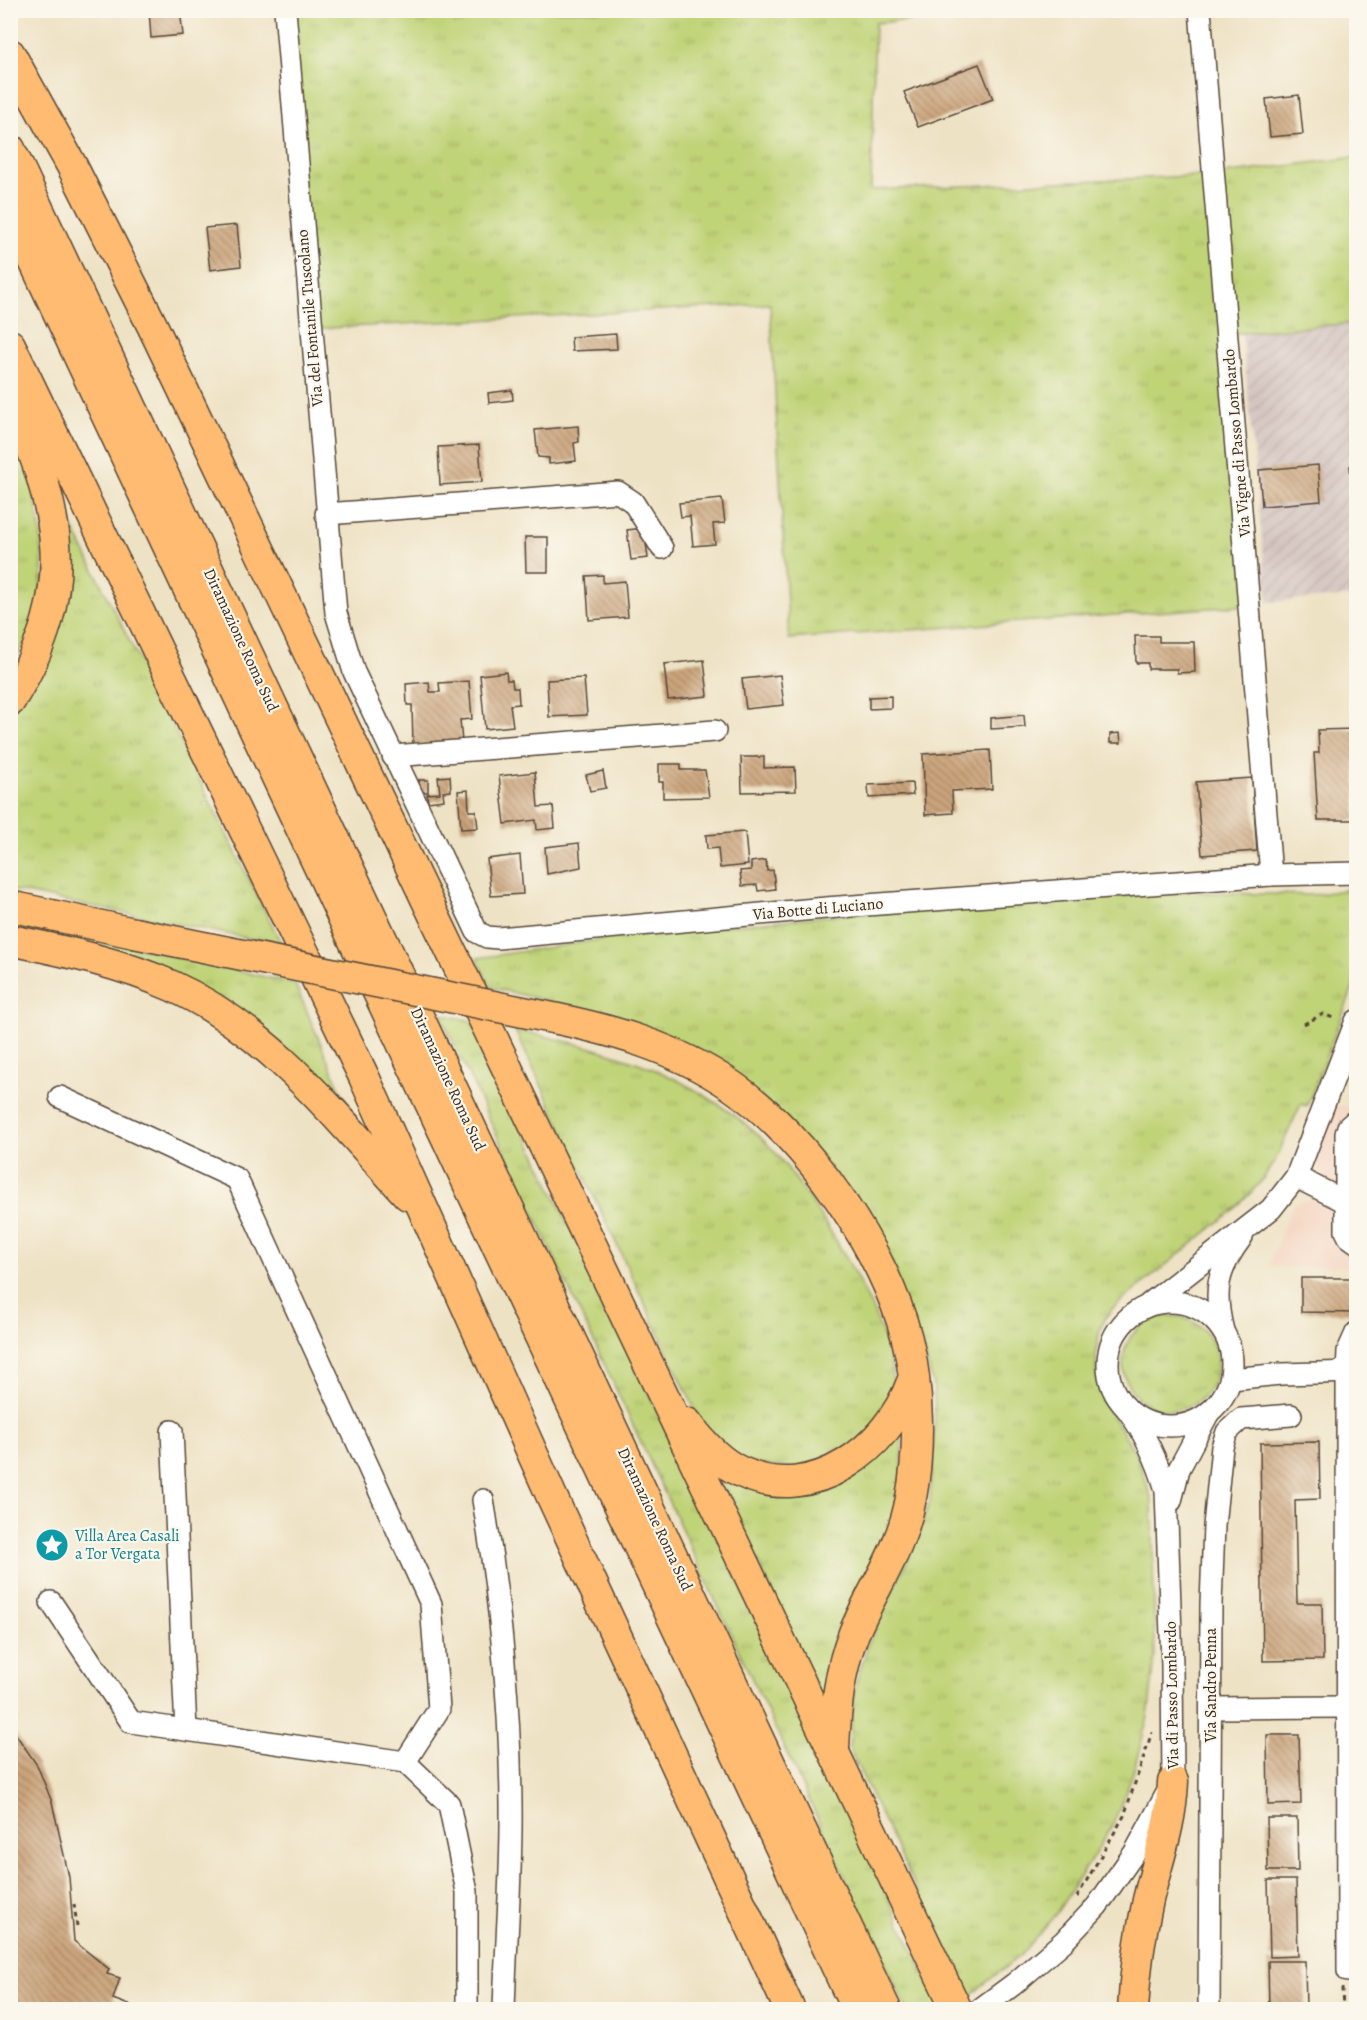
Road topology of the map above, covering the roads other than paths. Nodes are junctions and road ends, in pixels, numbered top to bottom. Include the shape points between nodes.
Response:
1 (285, 10) edge
2 (1200, 10) edge
3 (10, 54) edge
4 (10, 149) edge
5 (10, 210) edge
6 (10, 345) edge
7 (10, 395) edge
8 (326, 514) junction
9 (662, 548) dead end
10 (339, 625) joint
11 (10, 701) edge
12 (715, 731) dead end
13 (393, 756) junction
14 (1356, 873) edge
15 (1271, 875) junction
16 (10, 906) edge
17 (10, 940) edge
18 (1356, 1023) edge
19 (60, 1097) dead end
20 (1356, 1120) edge
21 (1296, 1177) junction
22 (1346, 1202) junction
23 (424, 1213) junction
24 (1266, 1214) junction
25 (1356, 1242) edge
26 (1143, 1308) junction
27 (1223, 1331) junction
28 (1356, 1333) edge
29 (1352, 1372) edge
30 (654, 1376) junction
31 (1231, 1379) junction
32 (913, 1380) junction
33 (1125, 1406) junction
34 (1209, 1412) junction
35 (1291, 1415) dead end
36 (172, 1431) dead end
37 (483, 1500) dead end
38 (1351, 1507) edge
39 (1169, 1520) junction
40 (51, 1602) dead end
41 (1346, 1707) junction
42 (1211, 1708) junction
43 (186, 1730) junction
44 (834, 1751) junction
45 (405, 1762) junction
46 (1173, 1782) junction
47 (1349, 1978) road end
48 (467, 2010) edge
49 (504, 2010) edge
50 (790, 2010) edge
51 (857, 2010) edge
52 (886, 2010) edge
53 (957, 2010) edge
54 (979, 2010) edge
55 (1133, 2010) edge
56 (1209, 2010) edge

1 - 8 street, Via del Fontanile Tuscolano
2 - 15 street, Via Vigne di Passo Lombardo
3 - 30 highway via 152,325
4 - 52 highway, Diramazione Roma Sud
5 - 51 highway, Diramazione Roma Sud
6 - 23 highway via 345,1038
7 - 11 highway via 49,496 57,552 53,599 45,630
8 - 9 street via 618,492 633,502
8 - 10 street, Via del Fontanile Tuscolano
10 - 13 street, Via Botte di Luciano via 354,672
12 - 13 street
13 - 15 street, Via Botte di Luciano via 472,926 490,938
14 - 15 street, Via Botte di Luciano
16 - 32 highway, bridge via 624,1034 678,1056 733,1087 779,1126 825,1178 865,1242 905,1331
17 - 23 highway via 130,970 172,986 227,1018 302,1081
18 - 21 street
19 - 45 street via 237,1179 431,1604 439,1709
20 - 22 street via 1346,1134
21 - 22 street
21 - 24 street
22 - 25 street via 1346,1231
23 - 50 highway
24 - 26 street
24 - 27 street via 1232,1250 1220,1275 1216,1300
26 - 27 street via 1162,1302 1183,1303 1202,1310
26 - 33 street via 1119,1329 1109,1358 1114,1389
27 - 31 street via 1232,1359
28 - 29 street via 1348,1351
29 - 31 street
29 - 38 street
30 - 32 highway via 693,1431 724,1462 746,1474 793,1481 834,1471 870,1446 902,1408
30 - 44 highway
31 - 34 street via 1223,1398
32 - 44 highway via 917,1454 908,1514 894,1556 846,1656 837,1697
33 - 34 street via 1142,1419 1162,1425 1182,1425
33 - 39 street, Via di Passo Lombardo via 1143,1431 1160,1468
34 - 39 street, Via di Passo Lombardo via 1179,1469
35 - 42 street, Via Sandro Penna via 1241,1419 1231,1426 1223,1441 1213,1558
36 - 43 street
37 - 49 street via 496,1580 511,1805
38 - 41 street
39 - 46 street, Via di Passo Lombardo
40 - 43 street via 131,1722
41 - 42 street
41 - 47 street
42 - 56 street, Via Sandro Penna
43 - 45 street
44 - 53 highway
45 - 48 street via 449,1804 467,1892
46 - 54 street, Via di Passo Lombardo via 1135,1852 1096,1906 1064,1941
46 - 55 highway via 1167,1833 1136,1962

